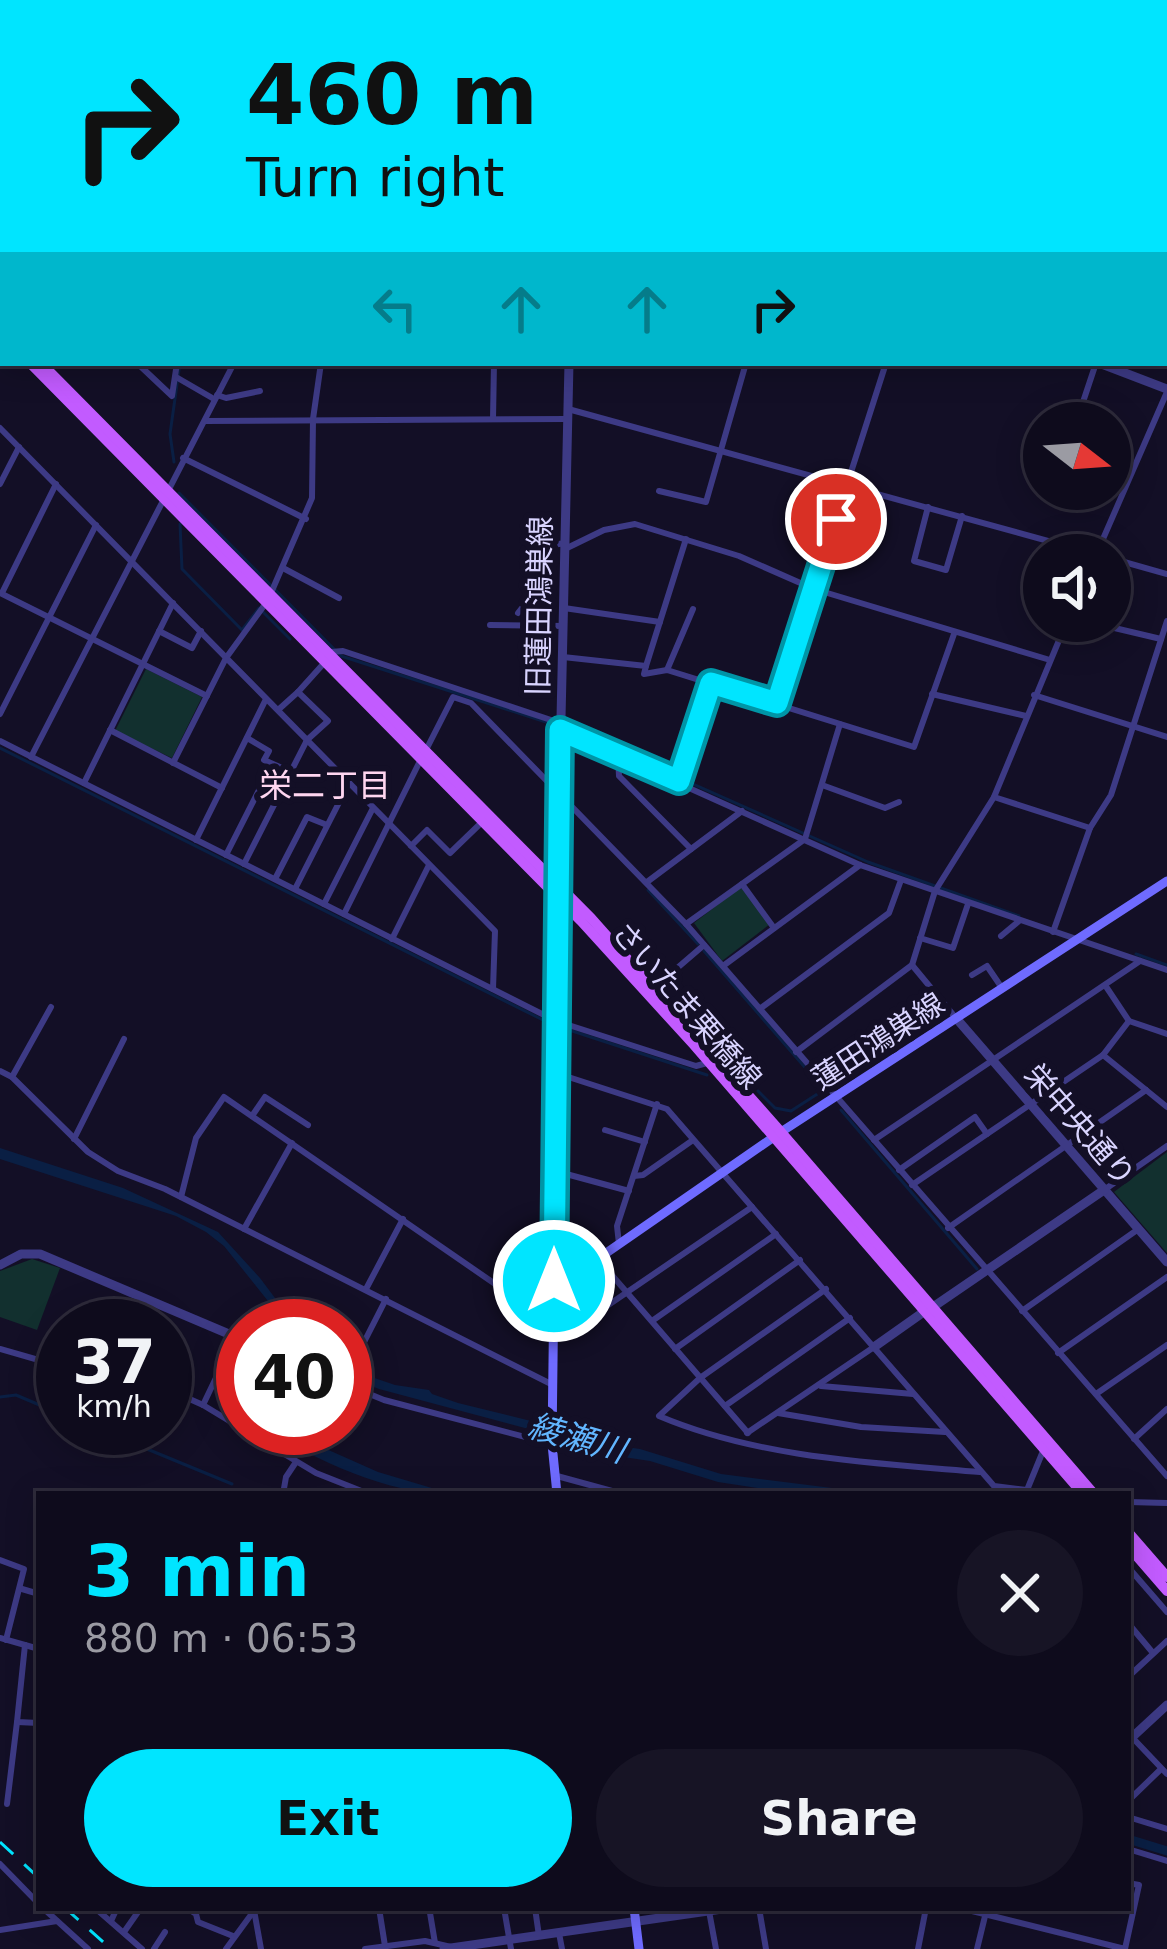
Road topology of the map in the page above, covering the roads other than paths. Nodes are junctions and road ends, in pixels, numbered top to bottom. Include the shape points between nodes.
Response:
1 (33, 366) edge
2 (44, 366) edge
3 (140, 366) edge
4 (177, 366) edge
5 (232, 366) edge
6 (321, 366) edge
7 (494, 366) edge
8 (568, 366) edge
9 (745, 366) edge
10 (885, 366) edge
11 (1096, 366) edge
12 (1105, 366) edge
13 (177, 377) junction
14 (1167, 390) edge
15 (260, 391) dead end
16 (216, 397) junction
17 (1083, 402) edge
18 (567, 414) junction
19 (314, 418) junction
20 (493, 419) junction
21 (203, 421) junction
22 (0, 428) edge
23 (19, 447) junction
24 (720, 450) junction
25 (183, 458) junction
26 (0, 484) edge
27 (56, 484) junction
28 (847, 485) junction
29 (659, 490) dead end
30 (165, 492) junction
31 (928, 507) junction
32 (962, 516) junction
33 (306, 519) junction
34 (96, 525) junction
35 (1024, 534) edge
36 (1106, 534) edge
37 (686, 538) junction
38 (565, 546) junction
39 (133, 562) junction
40 (1131, 564) edge
41 (283, 568) junction
42 (1167, 574) edge
43 (814, 589) junction
44 (0, 594) edge
45 (340, 598) dead end
46 (173, 603) junction
47 (265, 604) junction
48 (564, 608) junction
49 (693, 609) dead end
50 (518, 613) dead end
51 (49, 617) junction
52 (1167, 621) edge
53 (660, 622) junction
54 (490, 626) dead end
55 (564, 626) junction
56 (159, 631) junction
57 (201, 632) junction
58 (954, 632) junction
59 (1131, 632) edge
60 (1161, 639) junction
61 (93, 640) junction
62 (1058, 642) edge
63 (327, 657) junction
64 (563, 657) junction
65 (226, 658) junction
66 (1050, 660) junction
67 (143, 663) junction
68 (646, 666) junction
69 (667, 670) junction
70 (711, 683) junction
71 (298, 692) junction
72 (932, 694) junction
73 (1034, 695) junction
74 (207, 696) junction
75 (462, 696) junction
76 (266, 699) junction
77 (777, 703) junction
78 (278, 710) junction
79 (0, 714) edge
80 (1026, 716) junction
81 (840, 724) junction
82 (1133, 726) junction
83 (560, 727) junction
84 (110, 730) junction
85 (1167, 736) edge
86 (247, 738) junction
87 (307, 740) junction
88 (0, 741) edge
89 (424, 754) junction
90 (618, 755) junction
91 (32, 758) junction
92 (173, 763) junction
93 (291, 772) junction
94 (680, 777) junction
95 (349, 783) junction
96 (83, 784) junction
97 (822, 785) junction
98 (222, 788) junction
99 (560, 796) junction
100 (279, 797) junction
101 (994, 797) junction
102 (899, 802) dead end
103 (374, 808) junction
104 (742, 811) junction
105 (486, 818) junction
106 (389, 824) junction
107 (327, 825) junction
108 (1090, 828) junction
109 (805, 839) junction
110 (196, 840) junction
111 (411, 846) junction
112 (691, 849) junction
113 (226, 855) junction
114 (244, 864) junction
115 (429, 865) junction
116 (860, 865) junction
117 (275, 879) junction
118 (901, 879) junction
119 (1167, 881) edge
120 (647, 882) junction
121 (742, 884) junction
122 (559, 885) junction
123 (295, 890) junction
124 (934, 891) junction
125 (559, 899) junction
126 (324, 904) junction
127 (968, 904) junction
128 (344, 914) junction
129 (1019, 921) junction
130 (686, 924) junction
131 (774, 928) junction
132 (1052, 933) junction
133 (1001, 936) dead end
134 (920, 938) junction
135 (392, 939) junction
136 (1076, 939) junction
137 (704, 945) junction
138 (1140, 961) junction
139 (912, 965) junction
140 (723, 966) junction
141 (1167, 970) edge
142 (972, 975) dead end
143 (1105, 985) junction
144 (654, 988) junction
145 (1002, 988) junction
146 (493, 991) junction
147 (51, 1007) dead end
148 (761, 1008) junction
149 (956, 1018) junction
150 (1129, 1022) junction
151 (556, 1026) junction
152 (1167, 1034) edge
153 (124, 1039) dead end
154 (796, 1052) junction
155 (1102, 1055) junction
156 (993, 1061) junction
157 (707, 1063) junction
158 (0, 1071) edge
159 (556, 1073) junction
160 (12, 1077) junction
161 (1146, 1090) junction
162 (836, 1096) junction
163 (657, 1104) junction
164 (1030, 1106) junction
165 (1167, 1107) edge
166 (252, 1116) junction
167 (308, 1125) dead end
168 (605, 1130) dead end
169 (987, 1134) junction
170 (777, 1135) junction
171 (74, 1139) junction
172 (693, 1140) junction
173 (874, 1140) junction
174 (645, 1142) junction
175 (292, 1143) junction
176 (1066, 1146) junction
177 (1167, 1146) edge
178 (899, 1170) junction
179 (555, 1171) junction
180 (722, 1173) junction
181 (634, 1176) junction
182 (912, 1185) junction
183 (1105, 1190) junction
184 (629, 1191) junction
185 (181, 1197) junction
186 (752, 1207) junction
187 (403, 1219) junction
188 (948, 1228) junction
189 (244, 1229) junction
190 (1138, 1229) junction
191 (776, 1234) junction
192 (619, 1244) junction
193 (598, 1259) junction
194 (800, 1260) junction
195 (1167, 1262) edge
196 (0, 1265) edge
197 (985, 1270) junction
198 (1167, 1277) edge
199 (554, 1281) junction
200 (366, 1288) junction
201 (826, 1289) junction
202 (626, 1292) junction
203 (386, 1299) junction
204 (929, 1309) junction
205 (1022, 1311) junction
206 (554, 1318) junction
207 (850, 1318) junction
208 (652, 1321) junction
209 (580, 1325) dead end
210 (372, 1326) edge
211 (216, 1328) edge
212 (1166, 1346) edge
213 (874, 1347) junction
214 (0, 1349) edge
215 (675, 1349) junction
216 (1058, 1353) junction
217 (36, 1359) edge
218 (700, 1378) junction
219 (216, 1380) edge
220 (553, 1385) junction
221 (819, 1386) junction
222 (913, 1394) junction
223 (1096, 1394) junction
224 (372, 1395) edge
225 (192, 1397) edge
226 (205, 1401) junction
227 (724, 1407) junction
228 (1167, 1409) edge
229 (778, 1413) junction
230 (949, 1432) junction
231 (748, 1433) junction
232 (1134, 1439) junction
233 (742, 1441) junction
234 (552, 1443) junction
235 (1044, 1450) junction
236 (296, 1462) junction
237 (984, 1473) junction
238 (554, 1476) junction
239 (1167, 1476) edge
240 (284, 1491) edge
241 (362, 1491) edge
242 (556, 1491) edge
243 (612, 1491) edge
244 (1080, 1491) edge
245 (1091, 1491) edge
246 (1131, 1502) edge
247 (1167, 1503) edge
248 (1131, 1536) edge
249 (1131, 1549) edge
250 (0, 1560) edge
251 (1131, 1570) edge
252 (1167, 1577) edge
253 (22, 1589) junction
254 (1167, 1591) edge
255 (36, 1593) edge
256 (1167, 1612) edge
257 (1131, 1627) edge
258 (3, 1639) edge
259 (1167, 1641) edge
260 (26, 1646) junction
261 (36, 1648) edge
262 (1153, 1653) junction
263 (1131, 1673) edge
264 (1167, 1705) edge
265 (16, 1722) junction
266 (36, 1723) edge
267 (1131, 1735) edge
268 (1131, 1739) edge
269 (0, 1761) edge
270 (11, 1762) junction
271 (1164, 1772) edge
272 (1131, 1799) edge
273 (7, 1804) dead end
274 (1131, 1818) edge
275 (1167, 1829) edge
276 (1131, 1850) edge
277 (1167, 1861) edge
278 (0, 1865) edge
279 (1131, 1884) edge
280 (36, 1901) edge
281 (46, 1911) edge
282 (99, 1911) edge
283 (116, 1911) edge
284 (197, 1911) edge
285 (253, 1911) edge
286 (255, 1911) edge
287 (380, 1911) edge
288 (505, 1911) edge
289 (535, 1911) edge
290 (634, 1911) edge
291 (683, 1911) edge
292 (706, 1911) edge
293 (760, 1911) edge
294 (925, 1911) edge
295 (986, 1911) edge
296 (138, 1912) dead end
297 (430, 1912) dead end
298 (57, 1921) junction
299 (111, 1921) junction
300 (635, 1922) junction
301 (0, 1930) edge
302 (165, 1932) dead end
303 (124, 1933) junction
304 (559, 1933) junction
305 (233, 1936) junction
306 (539, 1936) junction
307 (511, 1944) edge
308 (451, 1947) edge
309 (386, 1948) edge
310 (1118, 1948) edge
311 (88, 1949) edge
312 (142, 1949) edge
313 (154, 1949) edge
314 (226, 1949) edge
315 (261, 1949) edge
316 (365, 1949) edge
317 (562, 1949) edge
318 (639, 1949) edge
319 (716, 1949) edge
320 (766, 1949) edge
321 (918, 1949) edge
322 (977, 1949) edge

1 - 30 main road, さいたま栗橋線
2 - 30 main road, さいたま栗橋線
3 - 13 street via 172,396
4 - 13 street
5 - 16 street
6 - 19 street
7 - 20 street
8 - 18 street, 旧蓮田鴻巣線
9 - 24 street
10 - 28 street
11 - 17 street
12 - 14 street
13 - 16 street
14 - 36 street
15 - 16 street
16 - 21 street
18 - 20 street
18 - 24 street
18 - 38 street, 旧蓮田鴻巣線
19 - 20 street
19 - 21 street
19 - 33 street
21 - 25 street
22 - 23 street
23 - 26 street
23 - 27 street
24 - 28 street
24 - 29 street via 706,502
25 - 30 street
25 - 33 street
27 - 34 street
27 - 44 street
28 - 31 street
28 - 43 street
30 - 39 street
30 - 47 main road, さいたま栗橋線
31 - 32 street
31 - 32 street via 914,561 946,570
32 - 35 street
33 - 41 street
34 - 39 street
34 - 51 street
37 - 38 street via 624,524
37 - 43 street
37 - 53 street
38 - 48 street, 旧蓮田鴻巣線
38 - 50 street via 531,561 529,599
39 - 46 street
39 - 61 street
40 - 42 street
41 - 45 street
41 - 47 street
43 - 58 street
43 - 77 street
44 - 51 street
46 - 56 street
46 - 57 street
47 - 63 main road, さいたま栗橋線
47 - 65 street
48 - 53 street
48 - 55 street, 旧蓮田鴻巣線
49 - 69 street
51 - 61 street
51 - 79 street
52 - 60 street
53 - 68 street
54 - 55 street
55 - 64 street, 旧蓮田鴻巣線
56 - 57 street via 192,648
56 - 67 street
57 - 65 street
58 - 66 street
58 - 72 street
59 - 60 street
60 - 82 street
61 - 67 street
61 - 91 street
62 - 66 street
63 - 71 street
63 - 75 street via 343,651
63 - 89 main road, さいたま栗橋線
64 - 68 street
64 - 83 street, 旧蓮田鴻巣線
65 - 74 street
65 - 76 street
66 - 73 street
67 - 74 street
67 - 84 street
68 - 69 street via 644,674
69 - 70 street
70 - 77 street
70 - 94 street
71 - 78 street
71 - 87 street via 328,722
72 - 80 street
72 - 81 street via 914,747
73 - 80 street
73 - 82 street
74 - 92 street
75 - 83 street
75 - 89 street via 453,697
75 - 99 street
76 - 78 street
76 - 86 street
77 - 81 street
78 - 87 street
80 - 101 street
81 - 97 street
82 - 85 street
82 - 108 street via 1111,795
83 - 90 street
83 - 99 street, 旧蓮田鴻巣線
84 - 92 street
84 - 96 street
86 - 93 street via 269,751 264,760
86 - 98 street
87 - 93 street
87 - 95 street
88 - 91 street
89 - 105 main road, さいたま栗橋線
89 - 106 street
90 - 94 street
90 - 112 street via 619,776
91 - 96 street
92 - 98 street
93 - 100 street
94 - 104 street
95 - 103 street
95 - 107 street
96 - 110 street
97 - 102 street via 885,808
97 - 109 street
98 - 110 street
99 - 120 street
99 - 122 street, 旧蓮田鴻巣線
100 - 113 street via 260,788
100 - 114 street
101 - 108 street
101 - 124 street
103 - 106 street
103 - 126 street
104 - 109 street
104 - 112 street
105 - 111 street via 451,853 427,830
105 - 122 main road, さいたま栗橋線
105 - 125 main road, さいたま栗橋線
106 - 111 street
106 - 128 street
107 - 117 street via 307,817
107 - 123 street
108 - 132 street
109 - 116 street
109 - 121 street
110 - 113 street
111 - 115 street
112 - 120 street
113 - 114 street
114 - 117 street
115 - 135 street
115 - 146 street via 495,931
116 - 118 street
116 - 131 street
117 - 123 street
118 - 124 street
118 - 148 street via 889,913
119 - 136 main road, 蓮田鴻巣線
120 - 130 street
121 - 130 street
121 - 131 street
122 - 125 street, 旧蓮田鴻巣線
122 - 144 main road, さいたま栗橋線
123 - 126 street
124 - 127 street
124 - 134 street
125 - 151 street, 旧蓮田鴻巣線
125 - 157 main road, さいたま栗橋線
126 - 128 street
127 - 129 street
127 - 134 street via 953,949
128 - 135 street
129 - 132 street
129 - 133 street
130 - 137 street
131 - 140 street
132 - 136 street
134 - 139 street
135 - 146 street
136 - 138 street
136 - 145 main road, 蓮田鴻巣線
137 - 140 street
137 - 144 street
138 - 141 street
138 - 143 street
139 - 149 street
139 - 154 street
140 - 148 street
142 - 145 street via 987,966
143 - 150 street
143 - 156 street
144 - 170 main road, さいたま栗橋線
145 - 149 main road, 蓮田鴻巣線
146 - 151 street
147 - 160 street
148 - 154 street
149 - 156 street, 栄中央通り
149 - 162 main road, 蓮田鴻巣線
150 - 152 street
150 - 155 street
151 - 157 street
151 - 159 street, 旧蓮田鴻巣線
153 - 171 street
154 - 162 street
155 - 161 street
155 - 164 street
156 - 164 street, 栄中央通り
156 - 173 street
157 - 170 main road, さいたま栗橋線
158 - 160 street
159 - 163 street
159 - 179 street, 旧蓮田鴻巣線
160 - 171 street
161 - 165 street
161 - 176 street
162 - 170 main road, 蓮田鴻巣線
162 - 173 street
163 - 172 street
163 - 174 street
164 - 169 street
164 - 176 street, 栄中央通り
166 - 167 street via 265,1097
166 - 175 street
166 - 185 street via 224,1097 196,1138
168 - 174 street
169 - 178 street via 975,1117
169 - 182 street
170 - 180 main road, 蓮田鴻巣線
170 - 204 main road, さいたま栗橋線
171 - 185 street via 118,1171
172 - 180 street
172 - 181 street
173 - 178 street
174 - 181 street
175 - 187 street
175 - 189 street
176 - 183 street, 栄中央通り
176 - 188 street
177 - 183 street
178 - 182 street
179 - 184 street
179 - 199 street, 旧蓮田鴻巣線
180 - 186 street
180 - 192 main road, 蓮田鴻巣線
181 - 184 street
182 - 188 street
183 - 190 street, 栄中央通り
183 - 197 street
184 - 192 street
185 - 189 street
186 - 191 street
186 - 202 street
187 - 200 street
187 - 206 street
188 - 197 street
189 - 200 street
190 - 195 street, 栄中央通り
190 - 205 street
191 - 194 street
191 - 208 street
192 - 193 main road, 蓮田鴻巣線
193 - 199 main road, 蓮田鴻巣線
193 - 202 street
194 - 201 street
194 - 215 street
196 - 211 street via 40,1254
197 - 204 street
197 - 205 street
198 - 216 street
199 - 206 main road
200 - 203 street
201 - 207 street
201 - 218 street
202 - 208 street
202 - 209 street
203 - 210 street
203 - 220 street
204 - 213 street
204 - 235 main road, さいたま栗橋線
204 - 245 main road, さいたま栗橋線
205 - 216 street
206 - 220 main road
207 - 213 street
207 - 227 street
208 - 215 street
212 - 223 street
213 - 221 street
213 - 222 street
214 - 217 street
215 - 218 street
216 - 223 street
218 - 227 street
218 - 233 street via 658,1416
219 - 226 street
220 - 234 main road
221 - 222 street
221 - 229 street
222 - 230 street
223 - 232 street
224 - 234 street
225 - 226 street
226 - 236 street
227 - 231 street
228 - 232 street
229 - 230 street
229 - 231 street
230 - 237 street
231 - 233 street
232 - 239 street
233 - 237 street via 841,1461
234 - 238 main road
235 - 237 street via 1027,1490 994,1486
235 - 244 main road, さいたま栗橋線
236 - 240 street
236 - 241 street
238 - 242 main road
238 - 243 street
246 - 247 street
248 - 252 main road
249 - 254 main road
250 - 253 street via 23,1566
251 - 256 street
253 - 255 street
253 - 258 street
257 - 262 street
258 - 260 street
259 - 262 street
260 - 261 street
260 - 265 street
262 - 263 street
264 - 267 street
265 - 266 street
265 - 270 street
268 - 271 street
269 - 270 street
270 - 273 street
271 - 272 street
274 - 275 street
276 - 277 street
278 - 280 street
279 - 310 street via 1139,1885 1125,1949
281 - 298 street
282 - 299 street
283 - 299 street
284 - 305 street via 198,1922
285 - 305 street
286 - 315 street
287 - 309 street
288 - 307 street
289 - 306 street
290 - 300 main road
291 - 300 street
292 - 319 street
293 - 320 street
294 - 321 street
295 - 310 street
295 - 322 street
296 - 303 street
297 - 308 street
298 - 301 street
298 - 311 street
299 - 303 street
300 - 304 street
300 - 318 main road
302 - 313 street
303 - 312 street
304 - 306 street
304 - 317 street
305 - 314 street
306 - 307 street
307 - 308 street
308 - 309 street
309 - 316 street

